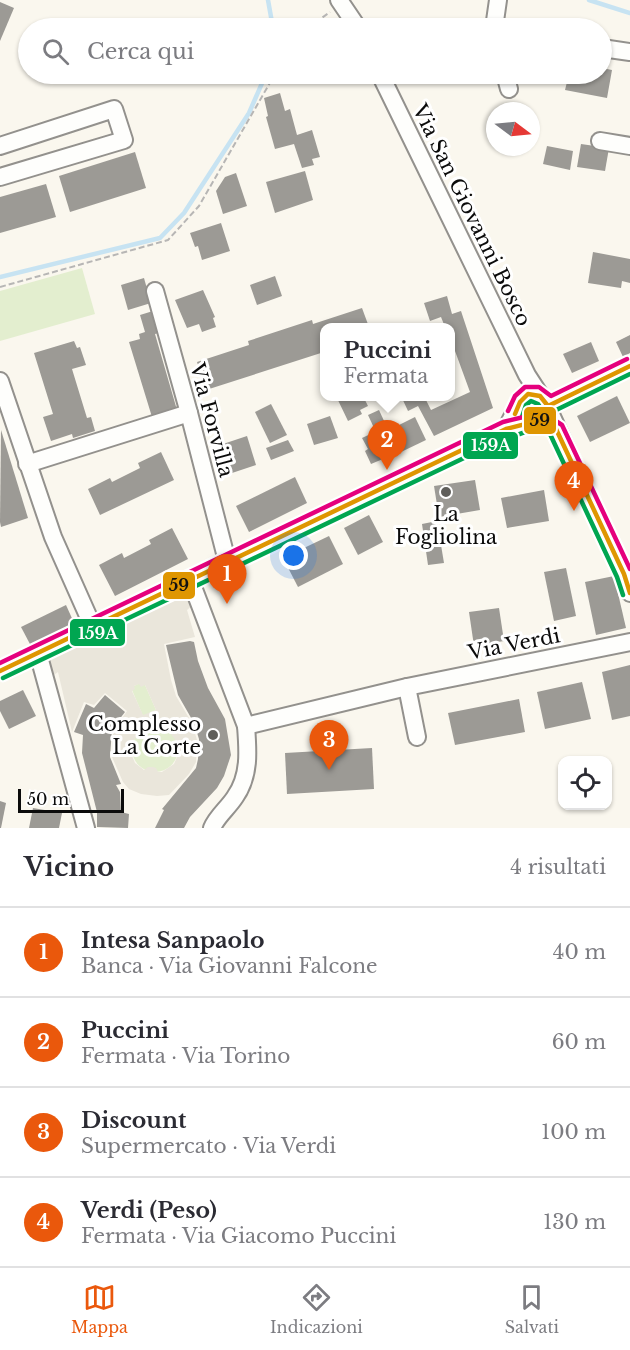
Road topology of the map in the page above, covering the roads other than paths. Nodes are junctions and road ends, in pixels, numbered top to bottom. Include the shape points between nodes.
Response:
1 (498, 0) edge
2 (344, 1) edge
3 (353, 18) edge
4 (498, 18) edge
5 (612, 49) edge
6 (630, 52) edge
7 (385, 84) edge
8 (600, 141) dead end
9 (0, 146) edge
10 (630, 146) edge
11 (0, 177) edge
12 (155, 291) dead end
13 (630, 366) edge
14 (526, 375) junction
15 (0, 381) edge
16 (520, 403) junction
17 (541, 410) junction
18 (189, 413) junction
19 (506, 429) junction
20 (27, 464) junction
21 (227, 561) junction
22 (190, 579) junction
23 (630, 593) edge
24 (93, 627) junction
25 (630, 642) edge
26 (38, 652) junction
27 (0, 671) edge
28 (407, 687) junction
29 (246, 726) junction
30 (417, 737) dead end
31 (86, 828) edge
32 (212, 828) edge

1 - 4 street
2 - 3 street
5 - 6 street
7 - 14 street, Via San Giovanni Bosco
8 - 10 street
9 - 11 street via 114,109 124,140
12 - 18 street, Via Forvilla
13 - 17 street
14 - 16 street
14 - 17 street, Via San Giovanni Bosco
15 - 20 street
16 - 17 street via 521,416
16 - 17 street via 531,393
16 - 19 street
17 - 19 street via 511,430
17 - 23 street via 556,429
18 - 20 street
18 - 21 street, Via Forvilla
19 - 21 street
20 - 24 street via 52,537
21 - 22 street
22 - 24 street
22 - 29 street
24 - 26 street
25 - 28 street, Via Verdi
26 - 27 street
26 - 31 street
28 - 29 street, Via Verdi
28 - 30 street
29 - 32 street via 247,763 242,785

